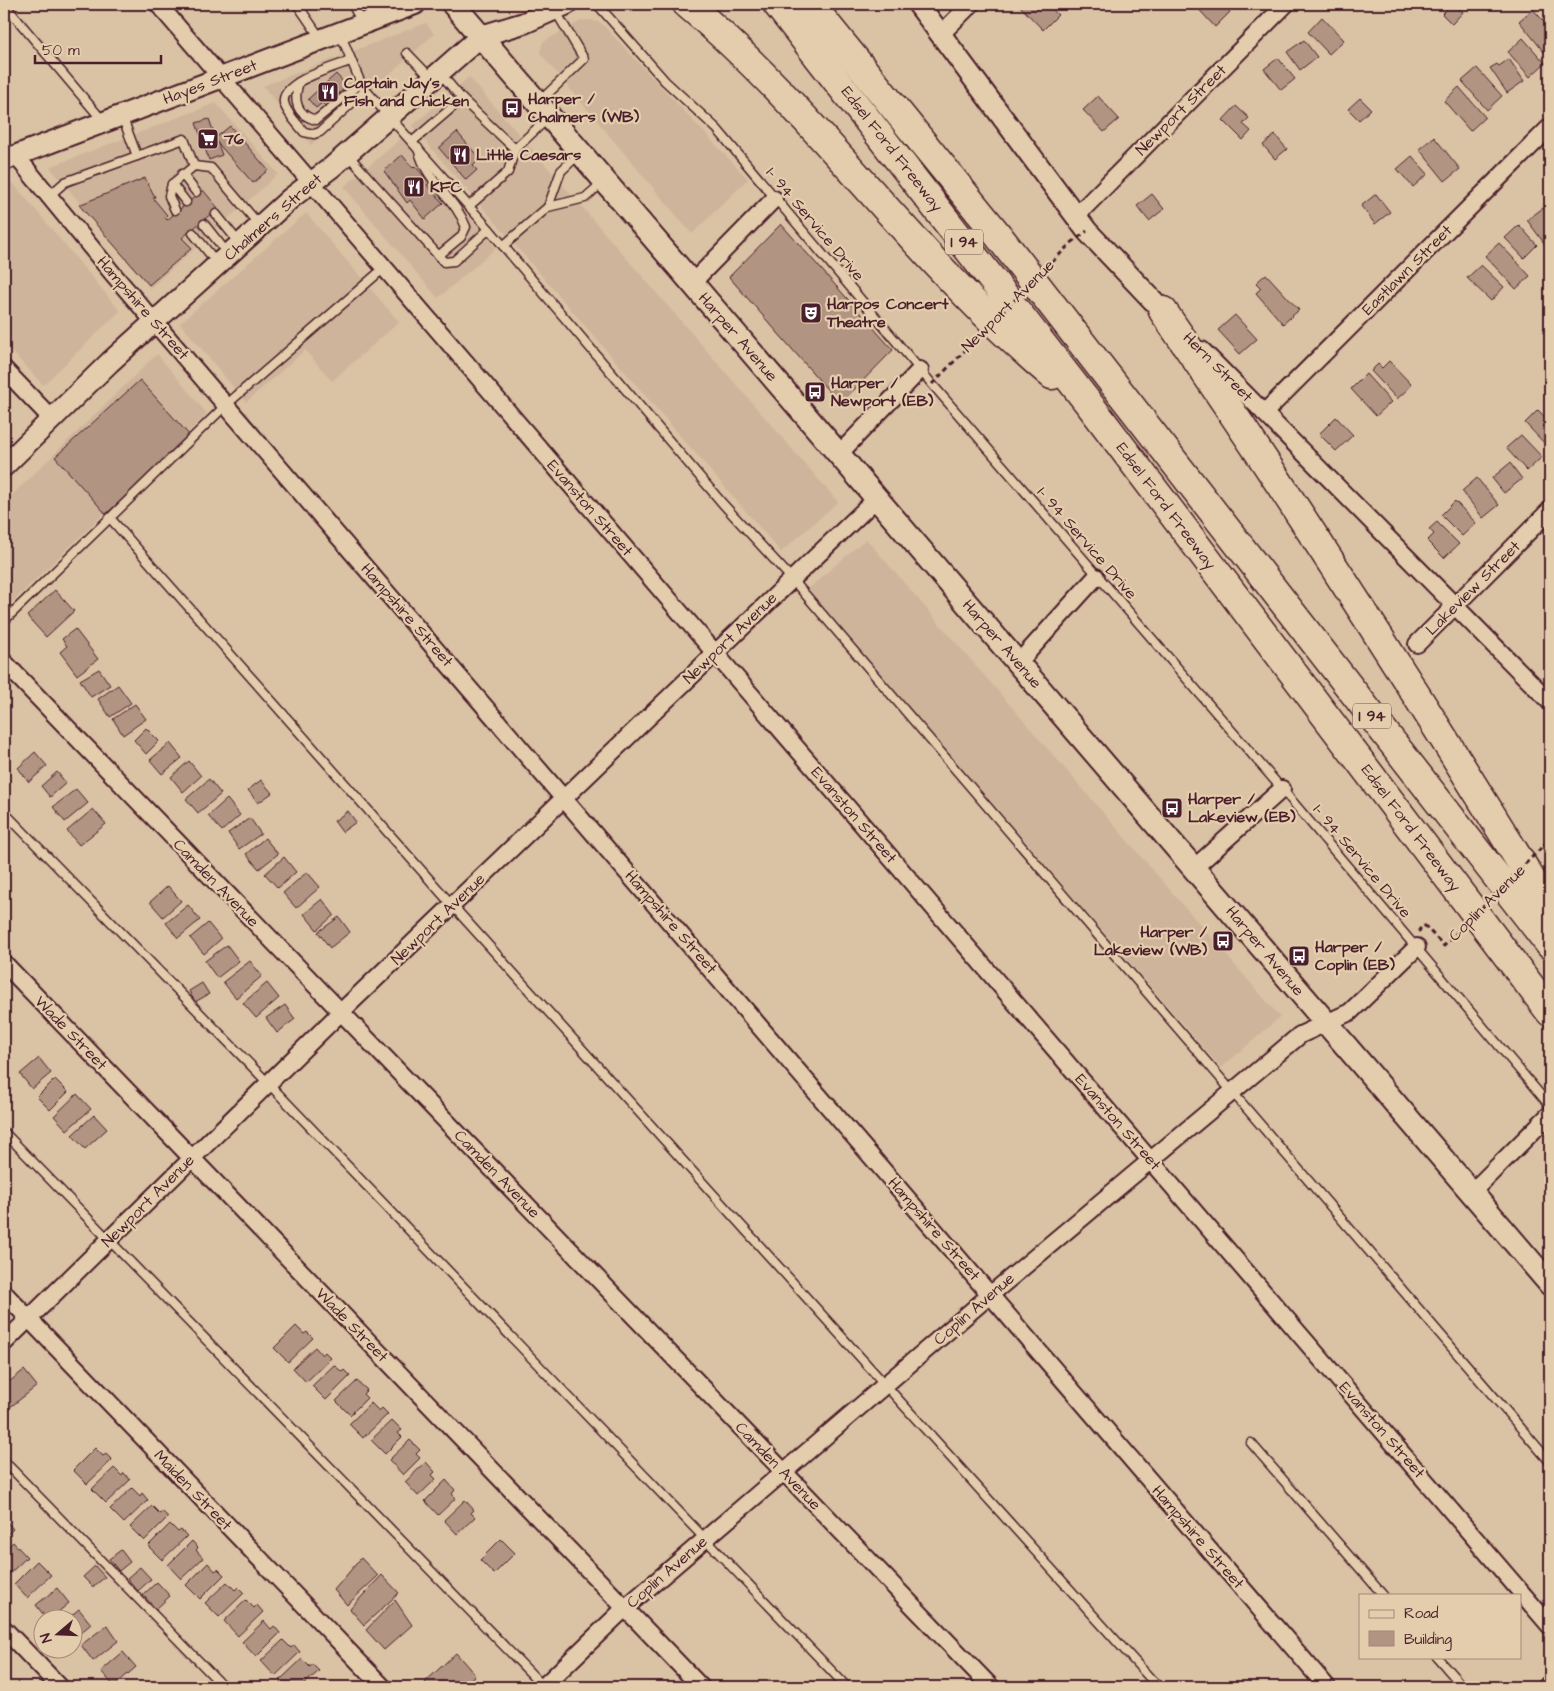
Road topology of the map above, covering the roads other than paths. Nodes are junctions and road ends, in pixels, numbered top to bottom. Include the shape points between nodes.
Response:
1 (4, 4) edge
2 (158, 4) edge
3 (297, 4) edge
4 (352, 4) edge
5 (415, 4) edge
6 (453, 4) edge
7 (597, 4) edge
8 (687, 4) edge
9 (777, 4) edge
10 (810, 4) edge
11 (918, 4) edge
12 (971, 4) edge
13 (1286, 4) edge
14 (561, 7) edge
15 (363, 24) junction
16 (941, 34) junction
17 (330, 36) junction
18 (481, 36) junction
19 (407, 54) dead end
20 (350, 61) junction
21 (436, 75) junction
22 (222, 77) junction
23 (299, 82) junction
24 (363, 87) junction
25 (462, 99) junction
26 (544, 110) junction
27 (390, 116) junction
28 (113, 119) junction
29 (1550, 127) edge
30 (415, 144) junction
31 (515, 149) junction
32 (581, 153) junction
33 (347, 154) junction
34 (137, 156) junction
35 (10, 158) edge
36 (194, 166) junction
37 (182, 174) junction
38 (605, 181) junction
39 (311, 182) junction
40 (172, 184) junction
41 (196, 192) dead end
42 (49, 196) junction
43 (774, 199) junction
44 (186, 202) dead end
45 (469, 206) junction
46 (548, 207) junction
47 (175, 210) dead end
48 (216, 214) dead end
49 (1081, 223) junction
50 (204, 224) dead end
51 (260, 226) junction
52 (489, 229) junction
53 (193, 233) dead end
54 (503, 246) junction
55 (229, 254) junction
56 (438, 256) junction
57 (384, 268) junction
58 (692, 283) junction
59 (1164, 311) junction
60 (154, 322) junction
61 (4, 369) edge
62 (920, 370) junction
63 (226, 405) junction
64 (1092, 409) junction
65 (1264, 413) junction
66 (52, 419) junction
67 (839, 454) junction
68 (4, 466) edge
69 (877, 498) junction
70 (1550, 510) edge
71 (110, 518) junction
72 (1096, 576) junction
73 (792, 579) junction
74 (1455, 606) junction
75 (4, 621) edge
76 (1417, 644) dead end
77 (714, 652) junction
78 (4, 662) edge
79 (1018, 663) junction
80 (1550, 702) edge
81 (1282, 789) junction
82 (564, 798) junction
83 (4, 812) edge
84 (1194, 868) junction
85 (452, 905) junction
86 (1550, 910) edge
87 (1550, 945) edge
88 (1417, 947) junction
89 (4, 963) edge
90 (341, 1012) junction
91 (1550, 1012) edge
92 (1326, 1022) junction
93 (268, 1083) junction
94 (1234, 1092) junction
95 (1550, 1106) edge
96 (1550, 1114) edge
97 (4, 1132) edge
98 (192, 1158) junction
99 (1151, 1160) junction
100 (1471, 1193) junction
101 (108, 1241) junction
102 (1550, 1284) edge
103 (4, 1293) edge
104 (990, 1295) junction
105 (29, 1319) junction
106 (4, 1343) edge
107 (886, 1385) junction
108 (1251, 1442) dead end
109 (4, 1461) edge
110 (1550, 1462) edge
111 (784, 1473) junction
112 (704, 1540) junction
113 (1382, 1594) edge
114 (624, 1608) junction
115 (1550, 1626) edge
116 (4, 1629) edge
117 (1438, 1658) edge
118 (60, 1687) edge
119 (224, 1687) edge
120 (383, 1687) edge
121 (544, 1687) edge
122 (700, 1687) edge
123 (847, 1687) edge
124 (990, 1687) edge
125 (1158, 1687) edge
126 (1327, 1687) edge
127 (1463, 1687) edge

1 - 28 lane
2 - 22 street, Evanston Street
3 - 17 lane
4 - 15 lane
5 - 15 street, Hayes Street
6 - 18 main road, Harper Avenue
7 - 43 lane, I- 94 Service Drive via 665,81 717,129
8 - 64 highway via 711,24 826,141 920,245 1022,350
9 - 64 highway, Edsel Ford Freeway / I 94
10 - 87 highway, Edsel Ford Freeway / I 94 via 997,234
11 - 16 street, Hern Street
12 - 16 street
13 - 49 street, Newport Street
14 - 18 street, Chalmers Street
14 - 26 lane via 584,59
15 - 17 street, Hayes Street
16 - 49 street, Hern Street
17 - 20 lane
17 - 22 street, Hayes Street
18 - 21 street, Chalmers Street
18 - 26 main road, Harper Avenue
19 - 21 lane
20 - 23 lane
20 - 24 lane
21 - 25 lane
21 - 27 street, Chalmers Street
22 - 28 street, Hayes Street
22 - 39 street, Evanston Street
23 - 24 lane via 295,93 299,111 316,120
23 - 24 lane via 284,93 284,101 288,112 309,134 320,132
24 - 27 lane
25 - 30 lane
25 - 31 lane
26 - 31 lane
26 - 32 main road, Harper Avenue
27 - 30 lane
27 - 33 street, Chalmers Street
28 - 34 lane
28 - 35 street, Hayes Street
29 - 65 street, Eastlawn Street
30 - 45 lane
30 - 56 lane via 425,171 462,216 466,227 461,237
31 - 45 lane via 508,172
32 - 38 main road, Harper Avenue
32 - 46 lane via 561,171
33 - 39 street, Chalmers Street
33 - 56 lane
34 - 36 lane via 184,139
34 - 42 lane via 65,182
35 - 42 street, Hampshire Street
36 - 37 lane
36 - 51 lane via 211,168
37 - 40 lane
37 - 41 lane
38 - 46 lane via 585,198
38 - 58 main road, Harper Avenue
39 - 51 street, Chalmers Street
39 - 57 street, Evanston Street
40 - 44 lane
40 - 47 lane via 168,196
42 - 60 street, Hampshire Street
43 - 58 street
43 - 62 lane, I- 94 Service Drive
45 - 52 lane
46 - 54 lane
48 - 55 lane
49 - 59 street, Hern Street
50 - 55 lane
51 - 55 street, Chalmers Street
52 - 54 lane
52 - 56 lane via 454,261 444,262
53 - 55 lane
54 - 73 lane via 723,504
55 - 60 street, Chalmers Street
57 - 63 lane
57 - 77 street, Evanston Street
58 - 67 main road, Harper Avenue
59 - 65 street, Hern Street
59 - 86 highway via 1440,730
60 - 63 street, Hampshire Street
60 - 66 street, Chalmers Street
61 - 66 street
62 - 67 street
62 - 72 lane, I- 94 Service Drive
63 - 71 lane
63 - 82 street, Hampshire Street
64 - 91 highway, Edsel Ford Freeway / I 94
65 - 74 street, Hern Street
66 - 68 street, Chalmers Street
67 - 69 main road, Harper Avenue
69 - 73 street, Newport Avenue
69 - 79 main road, Harper Avenue
70 - 74 street, Lakeview Street
71 - 75 lane
71 - 85 lane
72 - 79 street
72 - 81 lane, I- 94 Service Drive
73 - 77 street, Newport Avenue
73 - 94 lane
74 - 76 street, Lakeview Street
74 - 80 street, Hern Street
77 - 82 street, Newport Avenue
77 - 99 street, Evanston Street
78 - 90 street, Camden Avenue
79 - 84 main road, Harper Avenue
81 - 84 street
81 - 88 lane, I- 94 Service Drive
82 - 85 street, Newport Avenue
82 - 104 street, Hampshire Street
83 - 93 lane
84 - 92 main road, Harper Avenue
85 - 90 street, Newport Avenue
85 - 107 lane
88 - 92 street, Coplin Avenue via 1350,1012
88 - 95 lane, I- 94 Service Drive
89 - 98 street, Wade Street
90 - 93 street, Newport Avenue
90 - 111 street, Camden Avenue
92 - 94 street, Coplin Avenue via 1300,1035
92 - 100 main road, Harper Avenue
93 - 98 street, Newport Avenue
93 - 112 lane
94 - 99 street, Coplin Avenue
94 - 110 lane
96 - 100 street
97 - 101 lane
98 - 101 street, Newport Avenue
98 - 114 street, Wade Street
99 - 104 street, Coplin Avenue
99 - 115 street, Evanston Street
100 - 102 main road, Harper Avenue
101 - 105 street, Newport Avenue
101 - 121 lane
103 - 105 street, Maiden Street
104 - 107 street, Coplin Avenue
104 - 126 street, Hampshire Street
105 - 106 street, Newport Avenue
105 - 120 street, Maiden Street
107 - 111 street, Coplin Avenue
107 - 125 lane
108 - 113 lane
109 - 119 lane
111 - 112 street, Coplin Avenue
111 - 124 street, Camden Avenue
112 - 114 street, Coplin Avenue
112 - 123 lane
114 - 121 street, Coplin Avenue
114 - 122 street, Wade Street
116 - 118 street
117 - 127 lane

